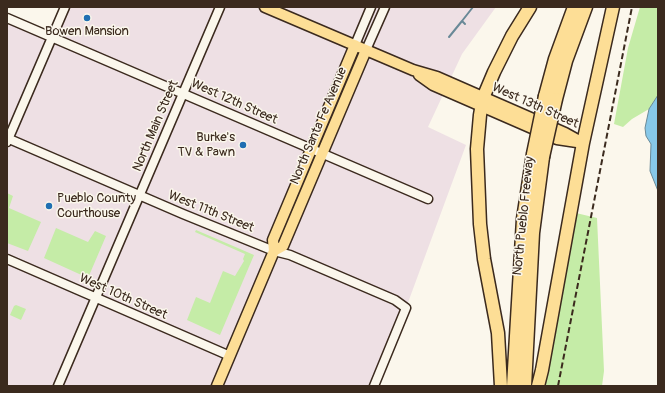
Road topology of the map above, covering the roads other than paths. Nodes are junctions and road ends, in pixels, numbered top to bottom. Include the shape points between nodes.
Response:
1 (65, 7) edge
2 (220, 7) edge
3 (266, 7) edge
4 (371, 7) edge
5 (385, 7) edge
6 (530, 7) edge
7 (574, 7) edge
8 (586, 7) edge
9 (612, 7) edge
10 (7, 18) edge
11 (52, 38) junction
12 (355, 45) junction
13 (366, 50) junction
14 (183, 93) junction
15 (550, 98) junction
16 (482, 102) junction
17 (8, 140) edge
18 (583, 143) junction
19 (310, 149) junction
20 (321, 154) junction
21 (538, 155) junction
22 (139, 195) junction
23 (428, 199) dead end
24 (274, 251) junction
25 (7, 259) edge
26 (96, 298) junction
27 (230, 356) junction
28 (58, 386) edge
29 (217, 386) edge
30 (374, 386) edge
31 (501, 386) edge
32 (513, 386) edge
33 (525, 386) edge
34 (538, 386) edge

1 - 11 street
2 - 14 street, North Main Street
3 - 12 main road, West 13th Street
4 - 12 street, North Santa Fe Avenue
5 - 13 street, North Santa Fe Avenue
6 - 16 highway via 512,36
7 - 15 highway, North Pueblo Freeway via 556,59
8 - 15 highway, North Pueblo Freeway
9 - 18 highway
10 - 11 street, West 12th Street
11 - 14 street, West 12th Street
11 - 17 street
12 - 13 main road, West 13th Street
12 - 19 main road, North Santa Fe Avenue
13 - 16 main road, West 13th Street via 437,77
13 - 20 main road, North Santa Fe Avenue
14 - 19 street, West 12th Street
14 - 22 street, North Main Street
15 - 21 highway, North Pueblo Freeway, bridge
16 - 18 main road, West 13th Street via 565,133
16 - 31 highway via 477,149 480,224 498,333
17 - 22 street, West 11th Street
18 - 34 highway
19 - 20 street, West 12th Street
19 - 24 main road, North Santa Fe Avenue via 272,240
20 - 23 street, West 12th Street
20 - 24 main road, North Santa Fe Avenue via 283,246
21 - 32 highway, North Pueblo Freeway via 523,219
21 - 33 highway, North Pueblo Freeway
22 - 24 street, West 11th Street
22 - 26 street, North Main Street
24 - 27 main road, North Santa Fe Avenue
24 - 30 street, West 11th Street via 296,257 395,300 406,308
25 - 26 street, West 10th Street
26 - 27 street, West 10th Street
26 - 28 street, North Main Street
27 - 29 main road, North Santa Fe Avenue

